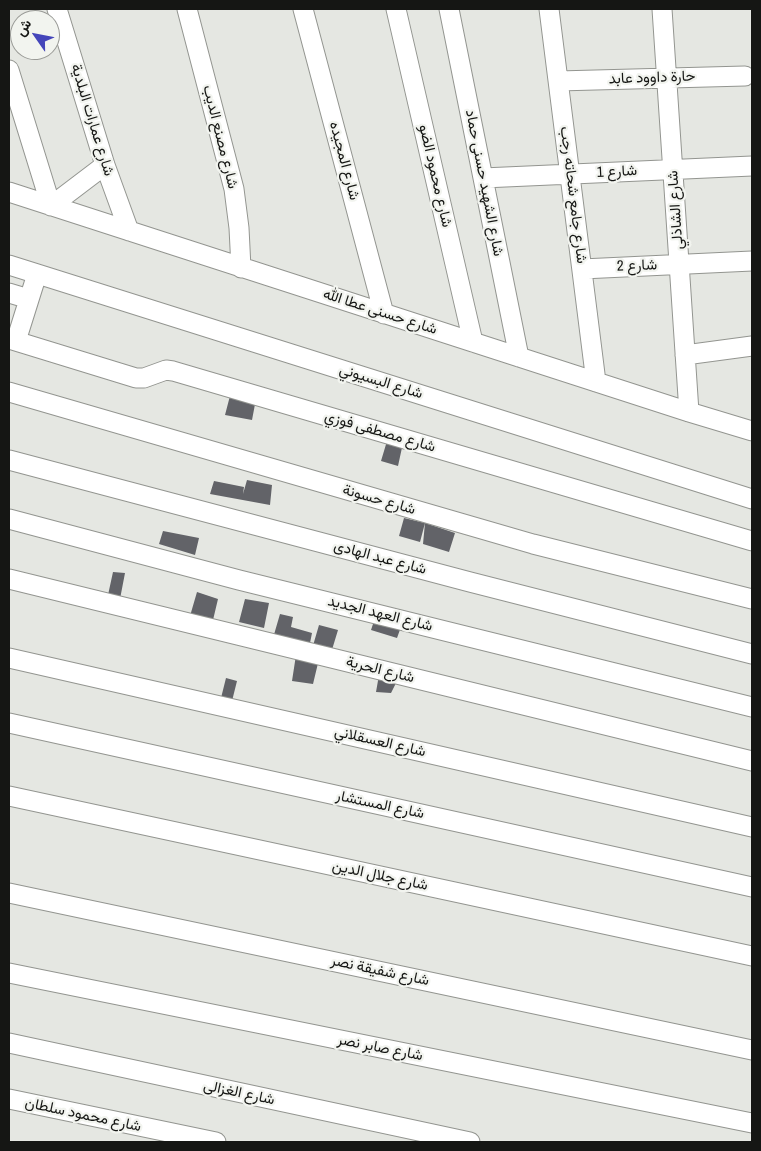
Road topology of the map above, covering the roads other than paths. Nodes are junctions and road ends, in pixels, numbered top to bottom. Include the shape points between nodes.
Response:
1 (58, 9) edge
2 (187, 9) edge
3 (303, 9) edge
4 (396, 9) edge
5 (449, 9) edge
6 (549, 9) edge
7 (662, 9) edge
8 (9, 70) edge
9 (745, 76) dead end
10 (667, 78) junction
11 (558, 81) junction
12 (105, 166) junction
13 (752, 166) edge
14 (673, 170) junction
15 (570, 174) junction
16 (483, 178) junction
17 (9, 192) edge
18 (51, 206) junction
19 (129, 231) junction
20 (752, 261) edge
21 (679, 264) junction
22 (9, 265) edge
23 (241, 268) junction
24 (582, 268) junction
25 (37, 274) junction
26 (9, 293) edge
27 (29, 299) junction
28 (384, 314) junction
29 (12, 340) edge
30 (473, 342) junction
31 (752, 346) edge
32 (685, 355) junction
33 (519, 357) junction
34 (596, 382) junction
35 (9, 392) edge
36 (689, 412) junction
37 (752, 431) edge
38 (9, 460) edge
39 (752, 499) edge
40 (9, 519) edge
41 (752, 541) edge
42 (9, 579) edge
43 (752, 600) edge
44 (752, 654) edge
45 (9, 658) edge
46 (752, 707) edge
47 (9, 723) edge
48 (752, 761) edge
49 (9, 796) edge
50 (752, 826) edge
51 (752, 887) edge
52 (9, 893) edge
53 (752, 956) edge
54 (9, 973) edge
55 (9, 1043) edge
56 (752, 1050) edge
57 (9, 1099) edge
58 (752, 1123) edge
59 (216, 1142) edge
60 (470, 1142) edge

1 - 12 street, شارع عمارات البلدية
2 - 23 street, شارع مصنع الديب via 234,188
3 - 28 street, شارع المجيده
4 - 30 street, شارع محمود الضو
5 - 16 street, شارع الشهيد حسنى حماد
6 - 11 street, شارع جامع شحاته رجب
7 - 10 street, شارع الشاذلي
8 - 18 street
9 - 10 street, حارة داوود عابد
10 - 11 street, حارة داوود عابد
10 - 14 street, شارع الشاذلي
11 - 15 street, شارع جامع شحاته رجب
12 - 18 street
12 - 19 street, شارع عمارات البلدية
13 - 14 street, شارع 1
14 - 15 street, شارع 1
14 - 21 street, شارع الشاذلي
15 - 16 street, شارع 1
15 - 24 street, شارع جامع شحاته رجب
16 - 33 street, شارع الشهيد حسنى حماد
17 - 18 street, شارع حسنى عطا الله
18 - 19 street, شارع حسنى عطا الله
19 - 23 street, شارع حسنى عطا الله
20 - 21 street, شارع 2
21 - 24 street, شارع 2
21 - 32 street, شارع الشاذلي
22 - 25 street, شارع البسيوني
23 - 28 street, شارع حسنى عطا الله
24 - 34 street, شارع جامع شحاته رجب
25 - 27 street
25 - 39 street, شارع البسيوني
26 - 27 street
27 - 29 street
28 - 30 street, شارع حسنى عطا الله
29 - 41 street, شارع مصطفى فوزي via 136,378 173,371
30 - 33 street, شارع حسنى عطا الله
31 - 32 street
32 - 36 street, شارع الشاذلي
33 - 34 street, شارع حسنى عطا الله
34 - 36 street, شارع حسنى عطا الله
35 - 43 street, شارع حسونة via 533,544
36 - 37 street, شارع حسنى عطا الله
38 - 44 street, شارع عبد الهادى
40 - 46 street, شارع العهد الجديد
42 - 48 street, شارع الحرية
45 - 50 street, شارع العسقلاني
47 - 51 street, شارع المستشار
49 - 53 street, شارع جلال الدين
52 - 56 street, شارع شفيقة نصر
54 - 58 street, شارع صابر نصر
55 - 60 street, شارع الغزالى
57 - 59 street, شارع محمود سلطان

